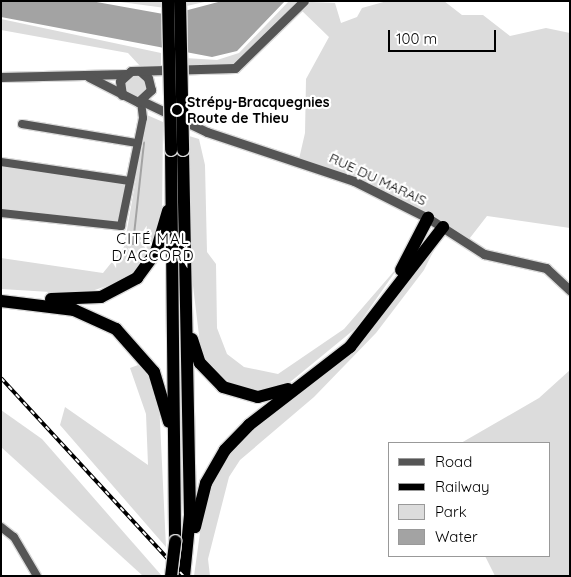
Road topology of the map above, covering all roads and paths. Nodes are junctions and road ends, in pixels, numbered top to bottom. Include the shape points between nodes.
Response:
1 (168, 1) edge
2 (180, 1) edge
3 (304, 1) edge
4 (130, 72) junction
5 (141, 72) junction
6 (172, 72) junction
7 (76, 73) junction
8 (1, 77) edge
9 (150, 90) junction
10 (122, 95) junction
11 (141, 101) junction
12 (162, 111) junction
13 (143, 118) junction
14 (22, 124) dead end
15 (137, 143) junction
16 (177, 150) junction
17 (1, 162) edge
18 (130, 181) junction
19 (172, 201) junction
20 (1, 213) edge
21 (428, 218) junction
22 (444, 227) junction
23 (570, 290) edge
24 (1, 294) edge
25 (1, 301) edge
26 (187, 328) junction
27 (176, 438) junction
28 (1, 527) edge
29 (187, 554) junction
30 (37, 576) edge
31 (171, 576) edge
32 (184, 576) edge

1 - 16 highway, bridge
2 - 16 highway, bridge
3 - 6 street via 235,68
4 - 5 street
4 - 7 street via 120,76
4 - 10 street via 120,81
5 - 6 street
5 - 9 street
6 - 9 street
7 - 8 street
7 - 10 street via 105,82
9 - 11 street
9 - 12 street
10 - 11 street
11 - 12 street, RUE DU MARAIS
11 - 13 street
12 - 13 street via 149,111
12 - 21 street, RUE DU MARAIS via 215,135 329,170
13 - 15 street
14 - 15 street
15 - 18 street
16 - 19 highway
16 - 26 highway
17 - 18 street
18 - 20 street via 121,226
19 - 24 highway via 156,252 125,287 86,300
19 - 27 highway
21 - 22 street, RUE DU MARAIS
21 - 26 highway via 370,317 346,343 285,391 258,397 223,387 200,363
22 - 23 street, RUE DU MARAIS via 484,254 546,268
22 - 29 highway via 350,347 249,425 225,450 206,483
25 - 27 highway via 74,310 116,329 154,372
26 - 29 highway
27 - 31 highway, bridge via 175,541
28 - 30 street via 14,537
29 - 32 highway

